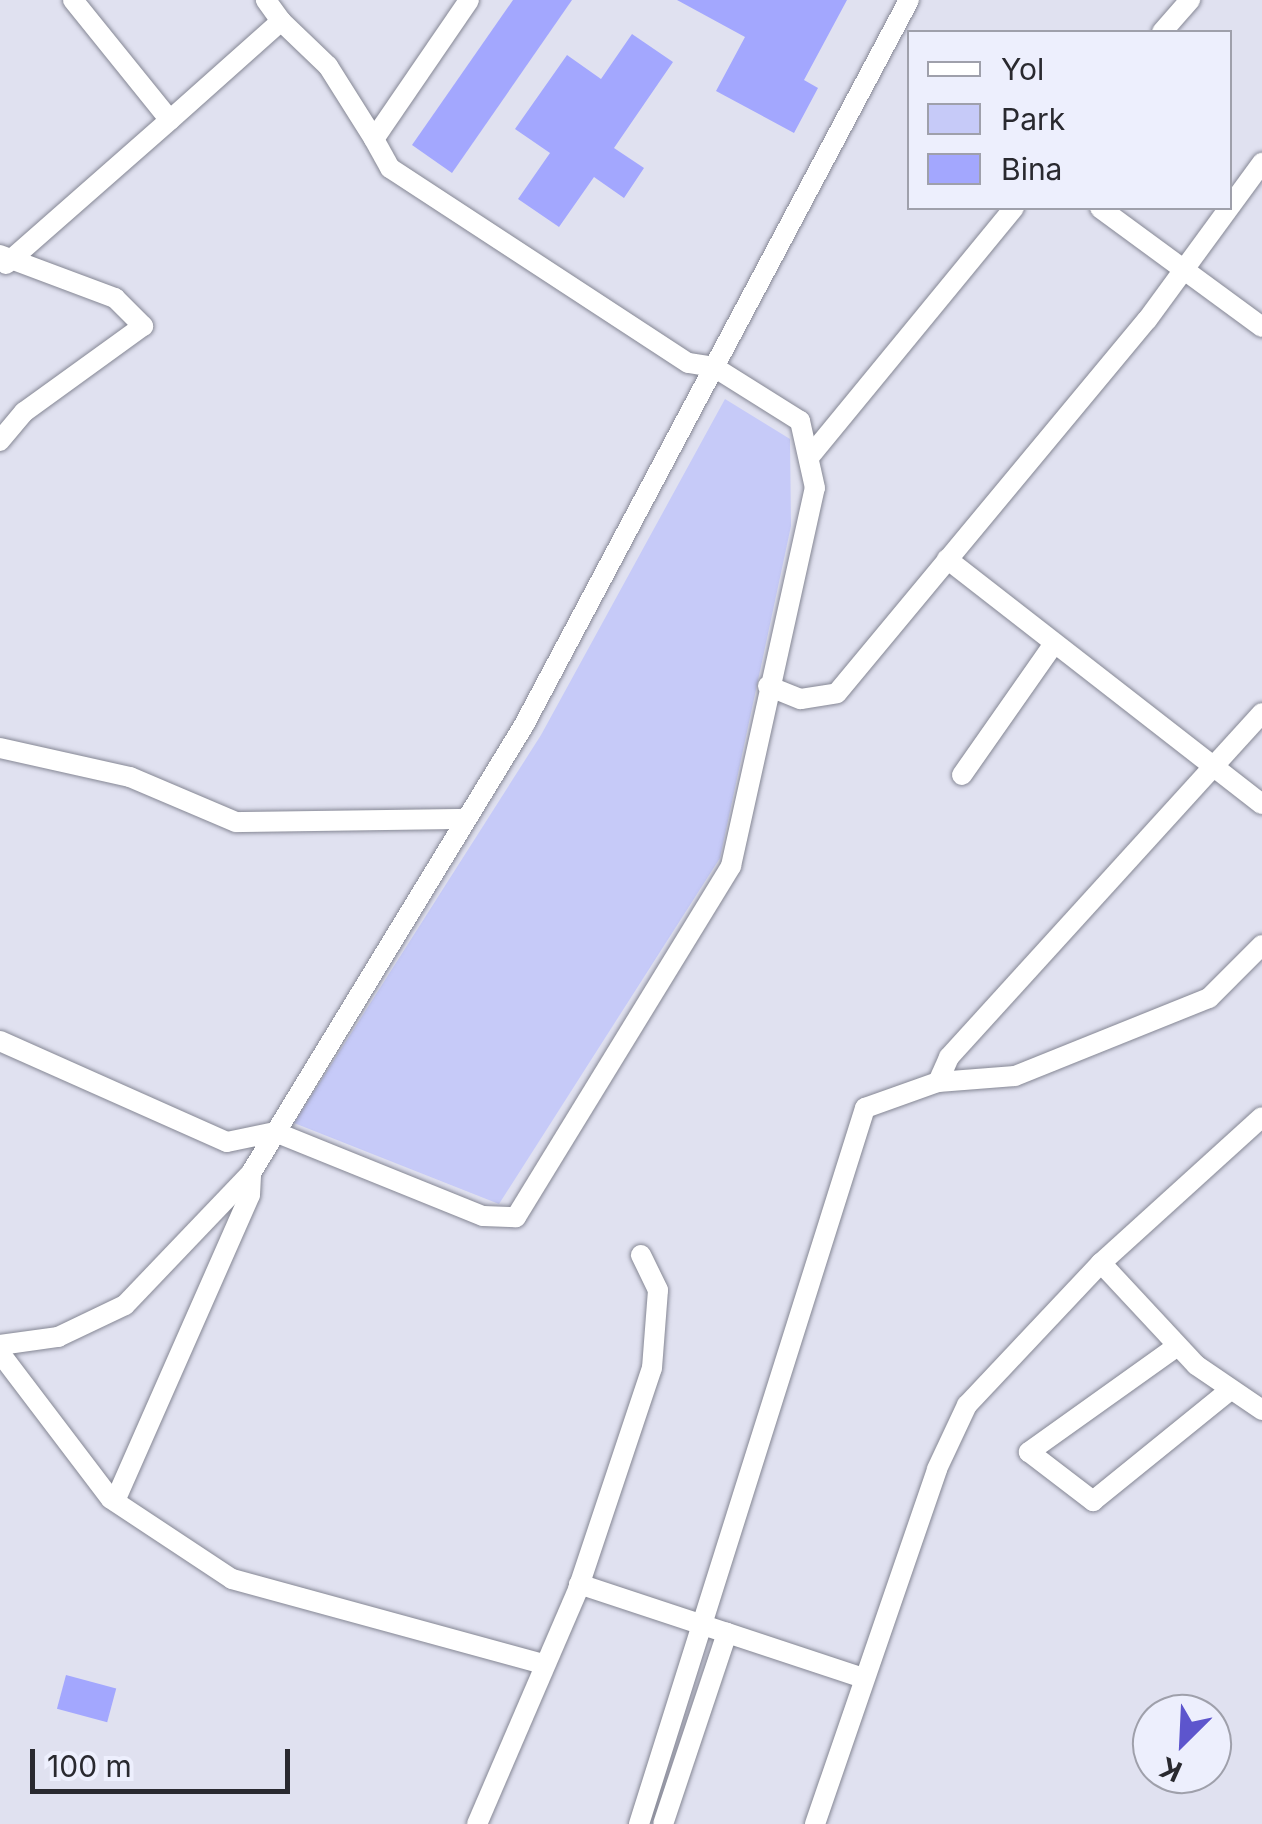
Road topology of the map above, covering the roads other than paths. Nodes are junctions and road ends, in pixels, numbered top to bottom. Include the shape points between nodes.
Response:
1 (73, 0) edge
2 (266, 0) edge
3 (469, 0) edge
4 (909, 0) edge
5 (1190, 0) edge
6 (281, 21) junction
7 (1164, 30) edge
8 (170, 120) junction
9 (374, 140) junction
10 (1262, 163) edge
11 (1232, 205) edge
12 (1012, 210) edge
13 (1103, 210) edge
14 (1228, 210) edge
15 (4, 261) edge
16 (1188, 266) junction
17 (1262, 327) edge
18 (714, 367) junction
19 (0, 441) edge
20 (811, 454) junction
21 (947, 559) junction
22 (1051, 648) junction
23 (768, 686) junction
24 (1262, 713) edge
25 (0, 748) edge
26 (1214, 764) junction
27 (962, 776) dead end
28 (1262, 804) edge
29 (465, 819) junction
30 (1262, 945) edge
31 (0, 1042) edge
32 (938, 1082) junction
33 (1262, 1117) edge
34 (275, 1132) junction
35 (251, 1173) junction
36 (642, 1255) dead end
37 (1101, 1264) junction
38 (0, 1344) edge
39 (1176, 1346) junction
40 (0, 1353) edge
41 (1229, 1391) junction
42 (1262, 1410) edge
43 (115, 1502) junction
44 (579, 1584) junction
45 (706, 1626) junction
46 (727, 1633) junction
47 (544, 1664) junction
48 (863, 1678) junction
49 (477, 1824) edge
50 (638, 1824) edge
51 (664, 1824) edge
52 (815, 1824) edge

1 - 8 street
2 - 6 street
3 - 9 street
4 - 18 street
5 - 7 street
6 - 8 street
6 - 9 street via 328,66
8 - 15 street
9 - 18 street via 390,168 688,364
10 - 11 street
12 - 20 street
13 - 16 street
14 - 16 street
15 - 19 street via 115,298 142,326 24,412
16 - 17 street
16 - 21 street
18 - 20 street via 800,422
18 - 29 street
20 - 23 street via 815,488
21 - 22 street
21 - 23 street via 837,693 801,698
22 - 26 street
22 - 27 street
23 - 34 street via 731,866 516,1217 483,1216
24 - 26 street
25 - 29 street via 130,778 236,822
26 - 28 street
26 - 32 street via 1102,899 950,1057
29 - 34 street
30 - 32 street via 1209,998 1016,1076
31 - 34 street via 227,1142
32 - 45 street via 865,1108 858,1122
33 - 37 street
34 - 35 street
35 - 38 street via 124,1305 58,1338
35 - 43 street via 250,1195
36 - 44 street via 658,1290 652,1368
37 - 39 street
37 - 48 street via 968,1405
39 - 41 street
39 - 41 street via 1029,1452 1093,1501
40 - 43 street via 70,1456
41 - 42 street
43 - 47 street via 261,1592 354,1607
44 - 45 street
44 - 47 street
45 - 46 street
45 - 50 street
46 - 48 street
46 - 51 street
47 - 49 street
48 - 52 street

